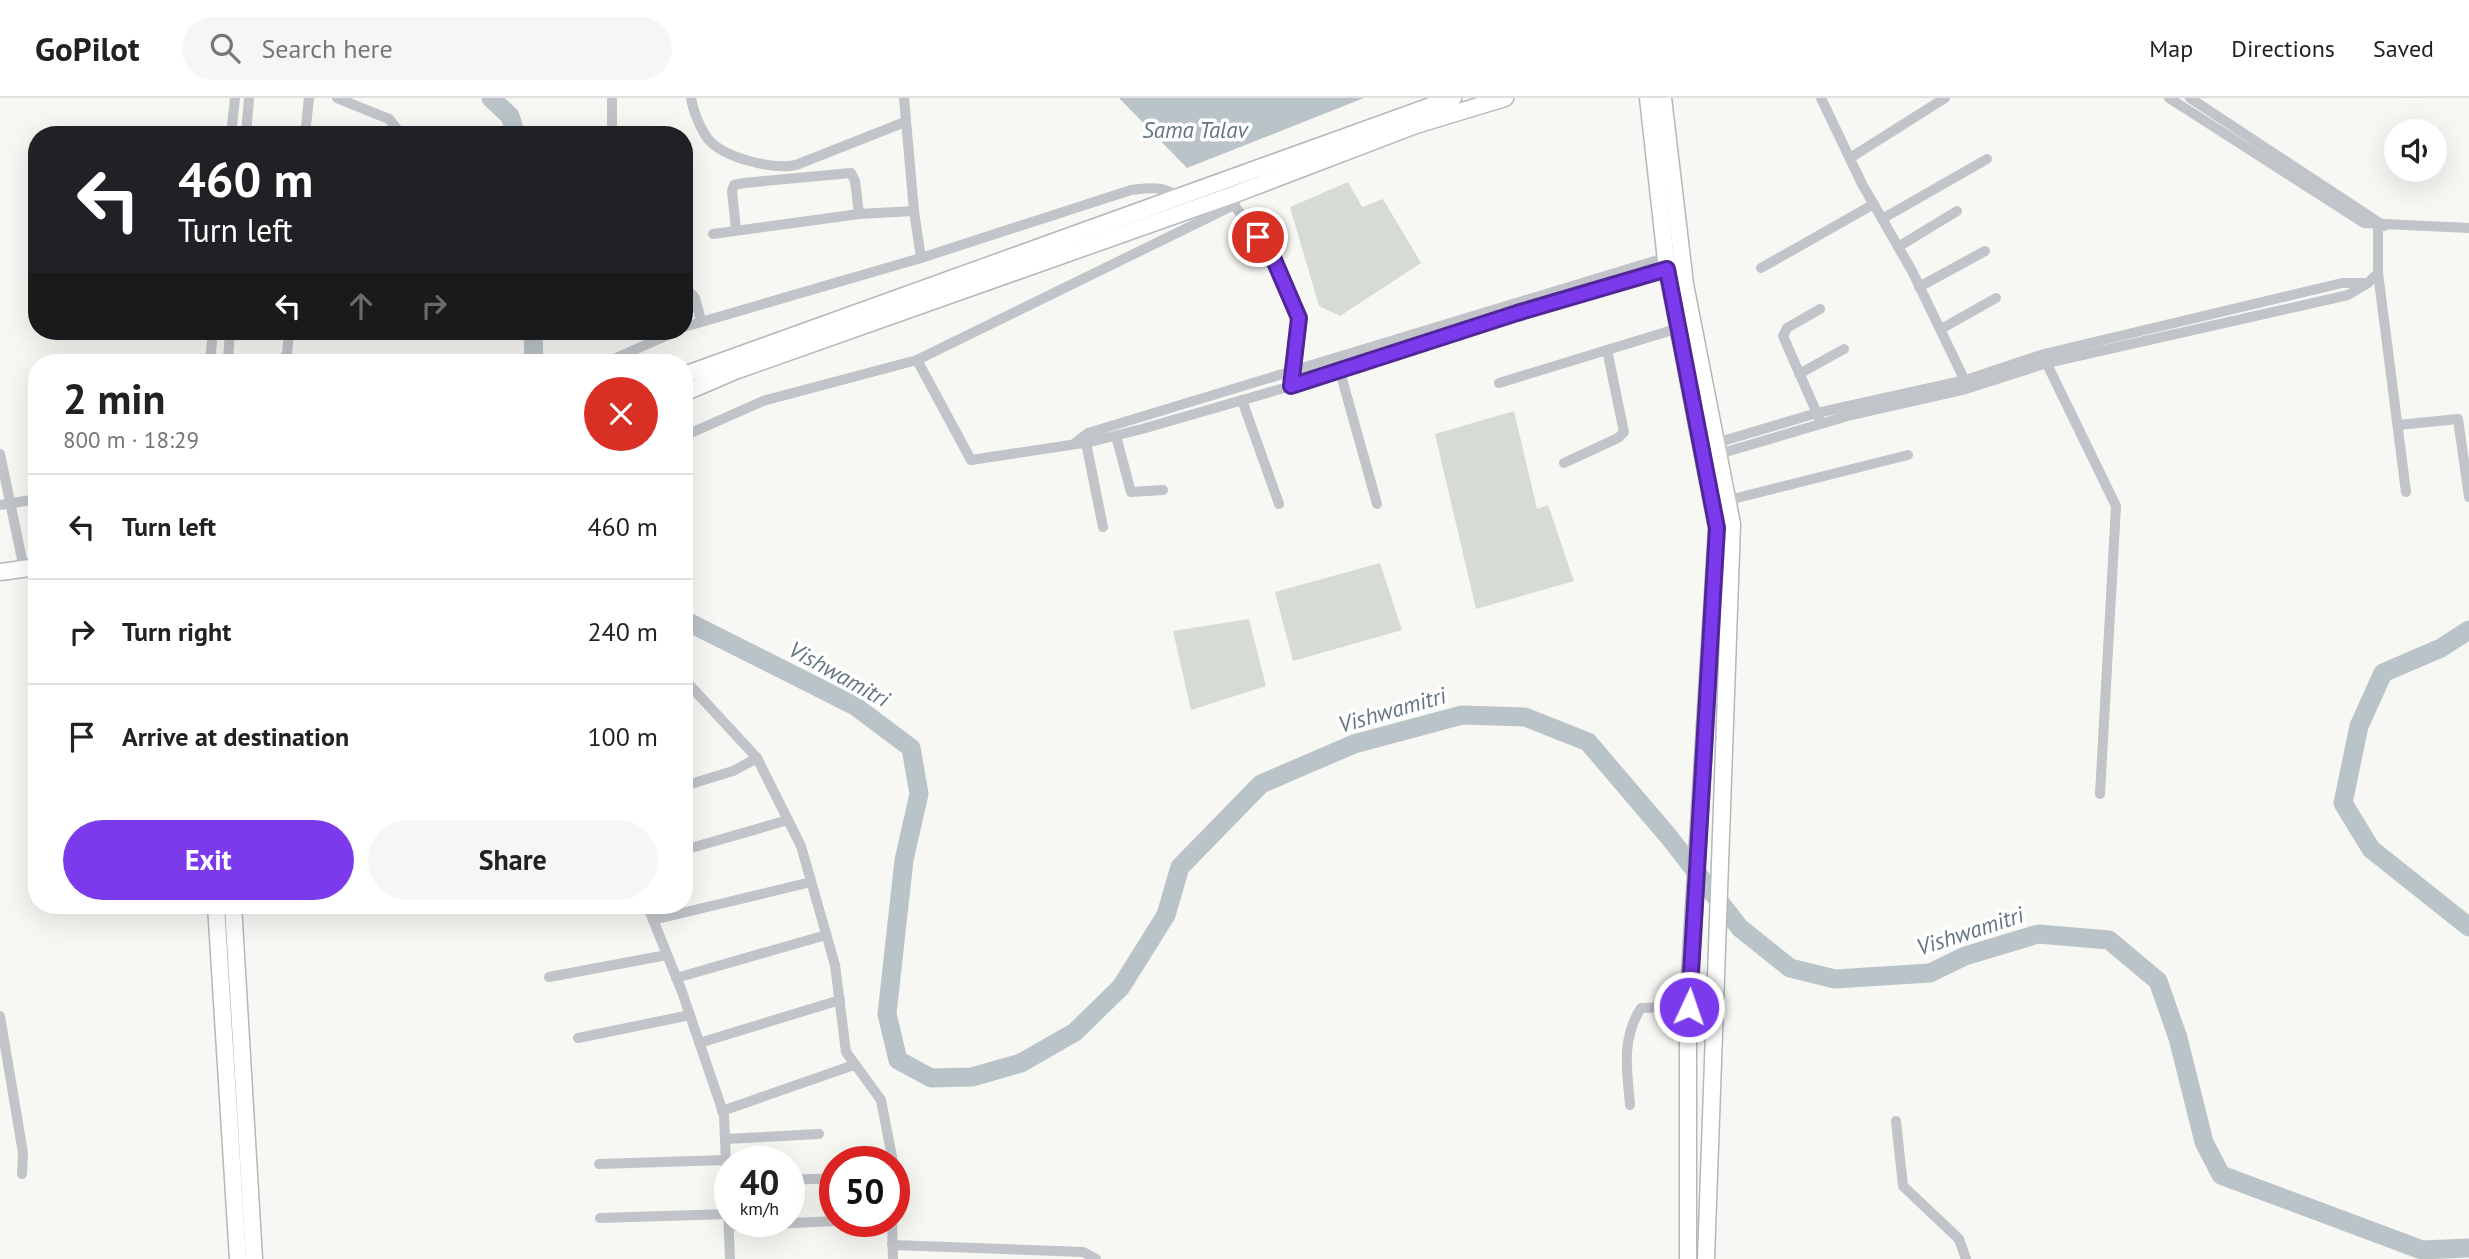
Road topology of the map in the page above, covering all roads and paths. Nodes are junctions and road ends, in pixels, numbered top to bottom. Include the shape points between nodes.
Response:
1 (235, 98) edge
2 (249, 98) edge
3 (309, 98) edge
4 (337, 98) edge
5 (612, 98) edge
6 (691, 98) edge
7 (904, 98) edge
8 (1453, 98) edge
9 (1648, 98) edge
10 (1663, 98) edge
11 (1821, 98) edge
12 (1945, 98) edge
13 (2169, 98) edge
14 (2190, 98) edge
15 (1498, 99) edge
16 (1434, 112) junction
17 (905, 122) junction
18 (233, 126) edge
19 (247, 126) edge
20 (306, 126) edge
21 (395, 126) edge
22 (612, 126) edge
23 (1850, 158) junction
24 (1987, 159) dead end
25 (1178, 198) junction
26 (1236, 199) junction
27 (1874, 204) junction
28 (914, 211) junction
29 (1957, 211) dead end
30 (859, 214) junction
31 (1882, 219) junction
32 (2381, 226) junction
33 (2469, 228) edge
34 (736, 230) junction
35 (713, 234) dead end
36 (1898, 247) junction
37 (1985, 251) dead end
38 (921, 258) junction
39 (1674, 261) junction
40 (1761, 268) dead end
41 (2378, 273) junction
42 (1919, 287) junction
43 (693, 296) edge
44 (1996, 298) dead end
45 (1820, 309) dead end
46 (701, 320) junction
47 (693, 323) edge
48 (1679, 328) junction
49 (1450, 329) junction
50 (1941, 329) junction
51 (657, 340) edge
52 (1844, 349) dead end
53 (1607, 350) junction
54 (625, 354) edge
55 (1338, 357) junction
56 (2045, 359) junction
57 (917, 360) junction
58 (1291, 371) junction
59 (693, 372) edge
60 (1340, 372) junction
61 (1799, 374) junction
62 (1499, 383) dead end
63 (1967, 384) junction
64 (1291, 386) junction
65 (693, 389) edge
66 (1242, 400) junction
67 (1819, 418) junction
68 (2464, 418) edge
69 (2398, 425) junction
70 (693, 432) edge
71 (1116, 436) junction
72 (1080, 443) junction
73 (1713, 445) junction
74 (0, 454) edge
75 (1908, 455) dead end
76 (1564, 463) dead end
77 (2468, 474) edge
78 (1163, 490) dead end
79 (2406, 492) dead end
80 (2469, 497) edge
81 (28, 500) edge
82 (1729, 500) junction
83 (5, 504) edge
84 (1279, 504) dead end
85 (1377, 504) dead end
86 (1103, 527) dead end
87 (28, 563) edge
88 (28, 568) edge
89 (0, 572) edge
90 (693, 693) edge
91 (1705, 729) junction
92 (1725, 731) junction
93 (757, 758) junction
94 (693, 783) edge
95 (2100, 794) dead end
96 (788, 820) junction
97 (693, 847) edge
98 (811, 882) junction
99 (693, 910) edge
100 (217, 914) edge
101 (234, 914) edge
102 (651, 914) edge
103 (678, 914) edge
104 (653, 920) junction
105 (826, 935) junction
106 (667, 955) junction
107 (549, 977) dead end
108 (676, 978) junction
109 (840, 1000) junction
110 (1689, 1007) junction
111 (690, 1015) junction
112 (0, 1016) edge
113 (578, 1038) dead end
114 (699, 1043) junction
115 (854, 1065) junction
116 (1630, 1105) dead end
117 (722, 1111) junction
118 (1896, 1121) dead end
119 (819, 1134) dead end
120 (726, 1139) junction
121 (726, 1146) edge
122 (890, 1146) edge
123 (714, 1160) edge
124 (599, 1164) dead end
125 (22, 1174) dead end
126 (714, 1214) edge
127 (600, 1218) dead end
128 (729, 1237) edge
129 (892, 1237) edge
130 (892, 1245) junction
131 (938, 1247) junction
132 (238, 1259) edge
133 (254, 1259) edge
134 (730, 1259) edge
135 (892, 1259) edge
136 (937, 1259) edge
137 (1096, 1259) edge
138 (1688, 1259) edge
139 (1706, 1259) edge
140 (1966, 1259) edge

1 - 18 street
2 - 19 street
3 - 20 street
4 - 21 street via 390,119
5 - 22 street
6 - 17 street via 709,140 737,157 781,167
7 - 17 street
8 - 16 main road
9 - 39 main road
10 - 39 main road
11 - 23 street
12 - 23 street
13 - 32 street via 2364,223
14 - 32 street
15 - 16 main road
16 - 25 main road
16 - 26 main road
17 - 28 street
23 - 27 street
24 - 31 street
25 - 38 street via 1170,190 1131,190
25 - 59 main road
26 - 57 street
26 - 58 street via 1271,253 1299,318
26 - 65 main road
27 - 31 street
27 - 40 street
28 - 30 street
28 - 38 street
29 - 36 street
30 - 34 street
30 - 34 street via 851,173 744,183 734,185 732,191
31 - 36 street
32 - 33 street
32 - 41 street
34 - 35 street
36 - 42 street
37 - 42 street
38 - 46 street
39 - 48 main road
39 - 49 street
39 - 73 main road
41 - 56 street via 2368,283 2342,283
41 - 69 street
42 - 50 street
43 - 46 street
44 - 50 street
45 - 61 street via 1784,331
46 - 47 street
48 - 53 street
48 - 73 main road
49 - 55 street
49 - 60 street
50 - 63 street
51 - 54 street
52 - 61 street
53 - 62 street
53 - 76 street via 1622,435
55 - 58 street
55 - 60 street
56 - 63 street
56 - 95 street via 2116,506
57 - 70 street via 763,401
57 - 72 street via 971,460
58 - 64 street
58 - 72 street via 1088,433
60 - 64 street
60 - 85 street
61 - 67 street
63 - 67 street
64 - 66 street
66 - 71 street
66 - 84 street
67 - 73 street
68 - 69 street
68 - 77 street
69 - 79 street
71 - 72 street
71 - 78 street via 1131,492
72 - 86 street
73 - 82 main road
73 - 91 main road via 1717,528
74 - 83 street
75 - 82 street
77 - 80 street
81 - 83 street
82 - 92 main road
83 - 87 street
88 - 89 main road
90 - 93 street
91 - 92 main road
91 - 110 main road
92 - 139 main road
93 - 94 street
93 - 96 street
96 - 97 street
96 - 98 street
98 - 99 street
98 - 105 street
100 - 132 main road
101 - 133 main road
102 - 104 street
103 - 104 street
104 - 106 street
105 - 108 street
105 - 109 street
106 - 107 street
106 - 108 street
108 - 111 street
109 - 114 street
109 - 115 street via 846,1052
110 - 116 street via 1641,1008 1630,1025 1625,1046
110 - 138 main road
111 - 113 street
111 - 114 street
112 - 125 street via 23,1153
114 - 117 street
115 - 117 street
115 - 122 street via 881,1100
117 - 120 street
118 - 140 street via 1903,1186 1954,1233
119 - 120 street
120 - 121 street
123 - 124 street
126 - 127 street
128 - 134 street
129 - 130 street
130 - 131 street
130 - 135 street
131 - 136 street
131 - 137 street via 1083,1252

